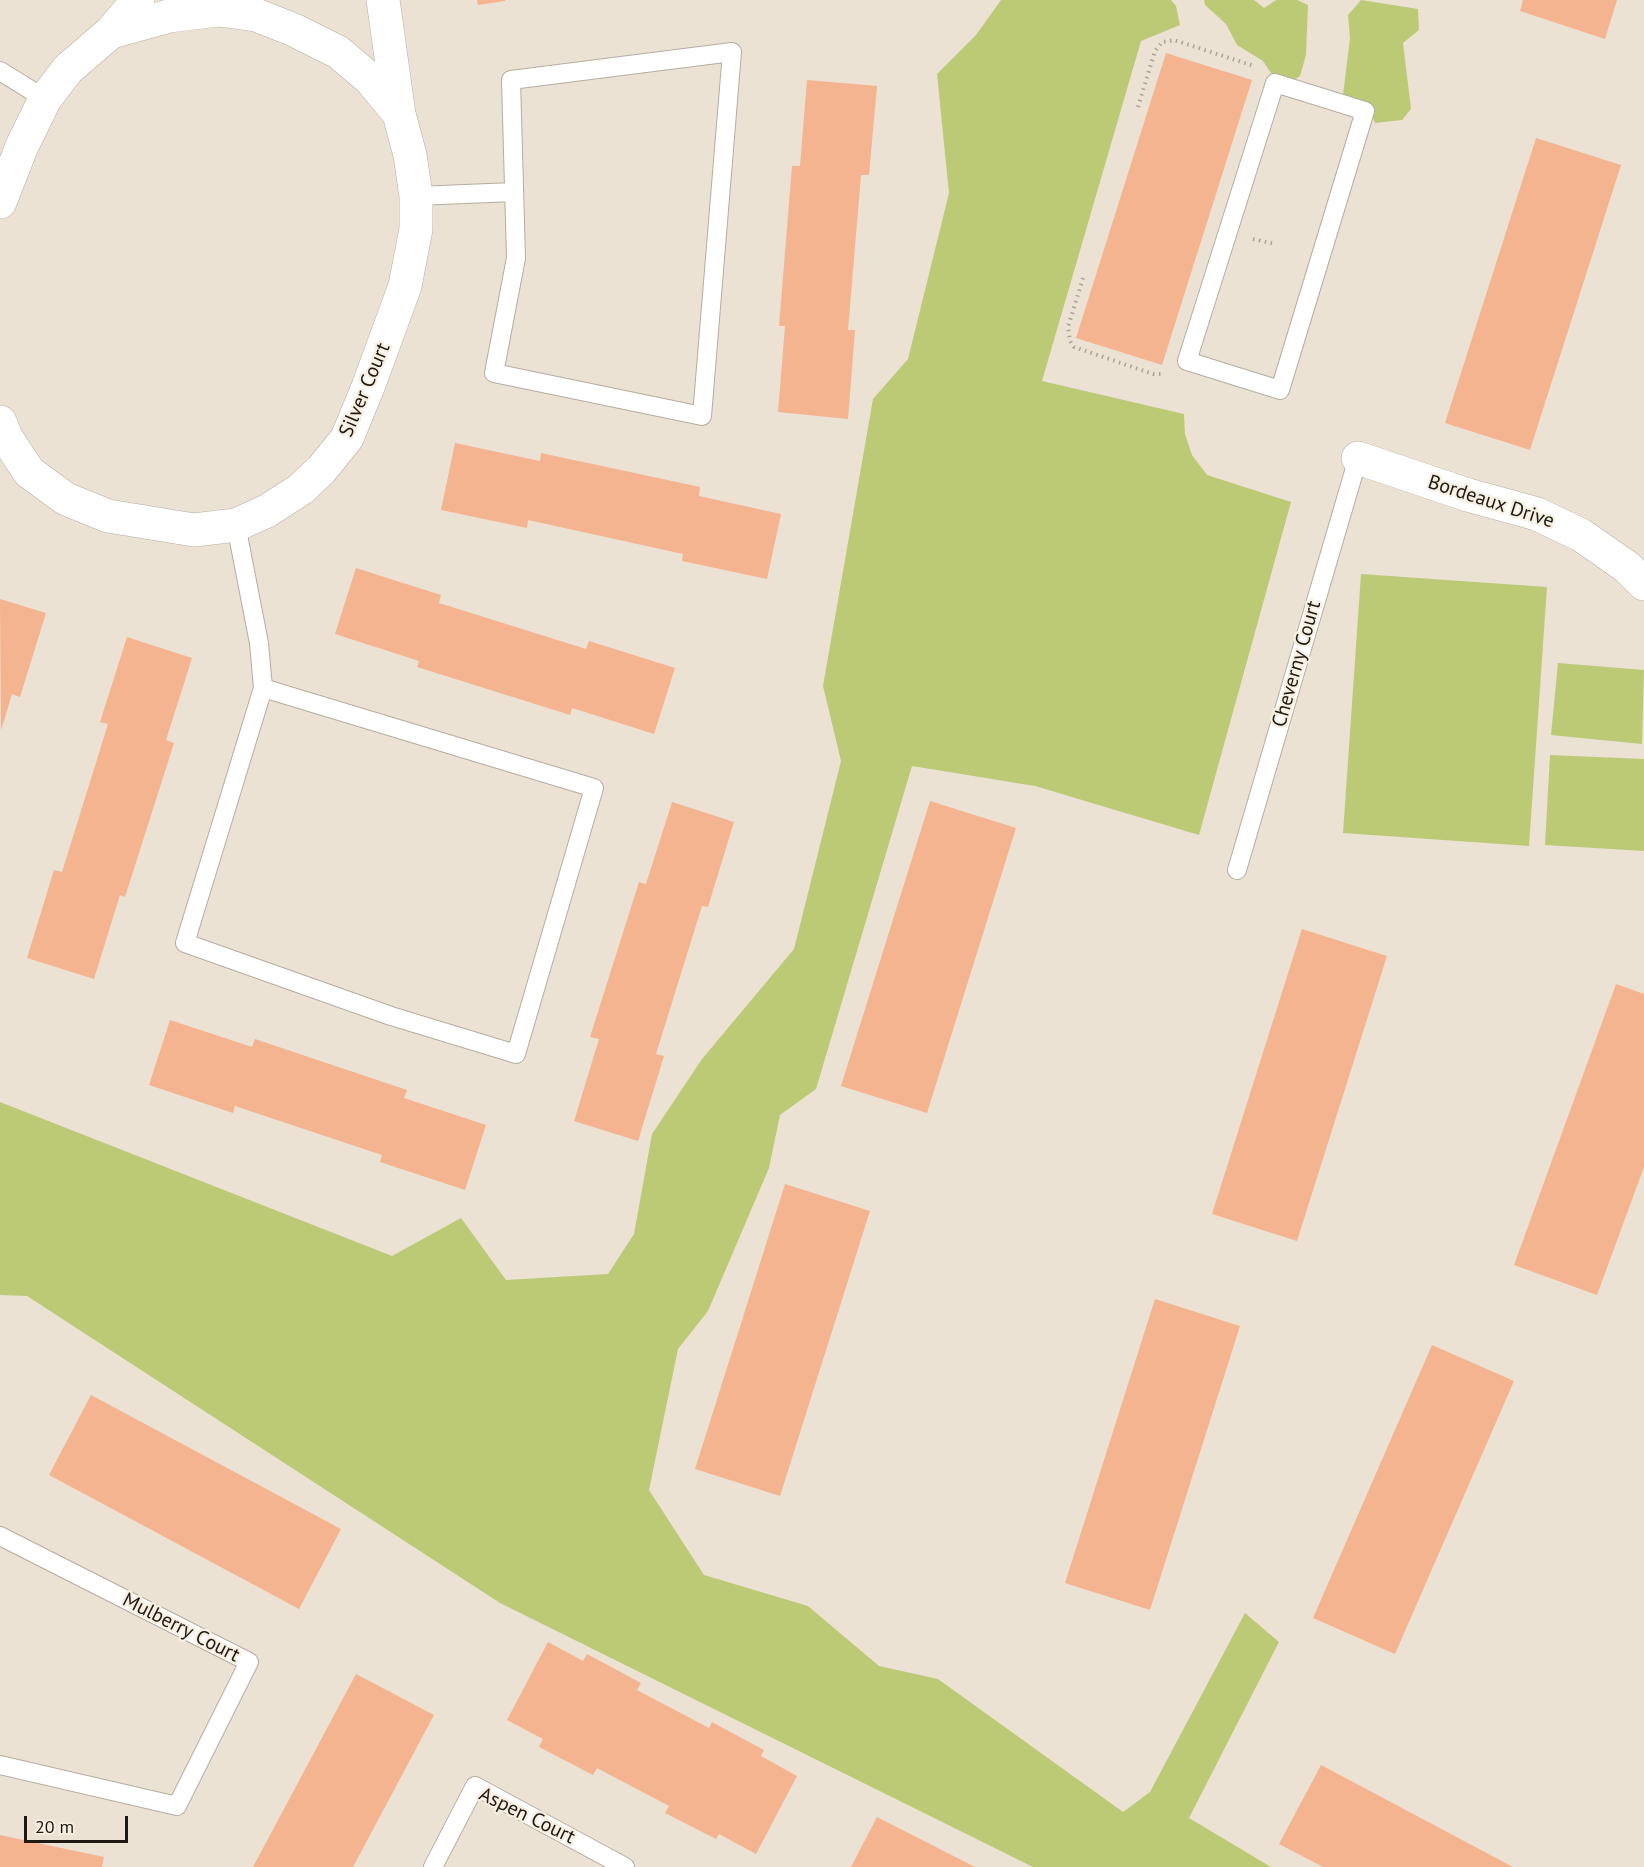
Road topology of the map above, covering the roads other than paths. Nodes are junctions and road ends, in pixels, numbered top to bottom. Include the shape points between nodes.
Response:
1 (138, 0) edge
2 (383, 0) edge
3 (111, 32) junction
4 (0, 71) edge
5 (45, 99) junction
6 (399, 114) junction
7 (514, 192) junction
8 (416, 195) junction
9 (0, 202) edge
10 (1196, 364) joint
11 (2, 434) edge
12 (1358, 458) joint
13 (236, 525) junction
14 (1644, 584) edge
15 (263, 688) junction
16 (1237, 870) dead end
17 (0, 1536) edge
18 (0, 1765) edge
19 (433, 1867) edge
20 (625, 1867) edge

1 - 3 street
2 - 6 street, Silver Court
3 - 5 street via 68,69
3 - 6 street via 170,16 218,10 256,15 338,52 370,79
4 - 5 lane
5 - 9 street
6 - 8 street, Silver Court
7 - 7 lane via 511,80 732,51 702,416 494,373 516,258
7 - 8 lane
8 - 13 street, Silver Court via 416,230 405,286 347,438 301,489
10 - 10 lane via 1187,361 1275,82 1365,111 1280,390
11 - 13 street, Silver Court via 29,472 66,500 108,516 194,530
12 - 14 street, Bordeaux Drive via 1537,514 1581,535
12 - 16 lane, Cheverny Court
13 - 15 lane via 259,643
15 - 15 lane via 185,943 391,1016 516,1053 594,788
17 - 18 lane, Mulberry Court via 249,1662 177,1806
19 - 20 lane, Aspen Court via 475,1786

